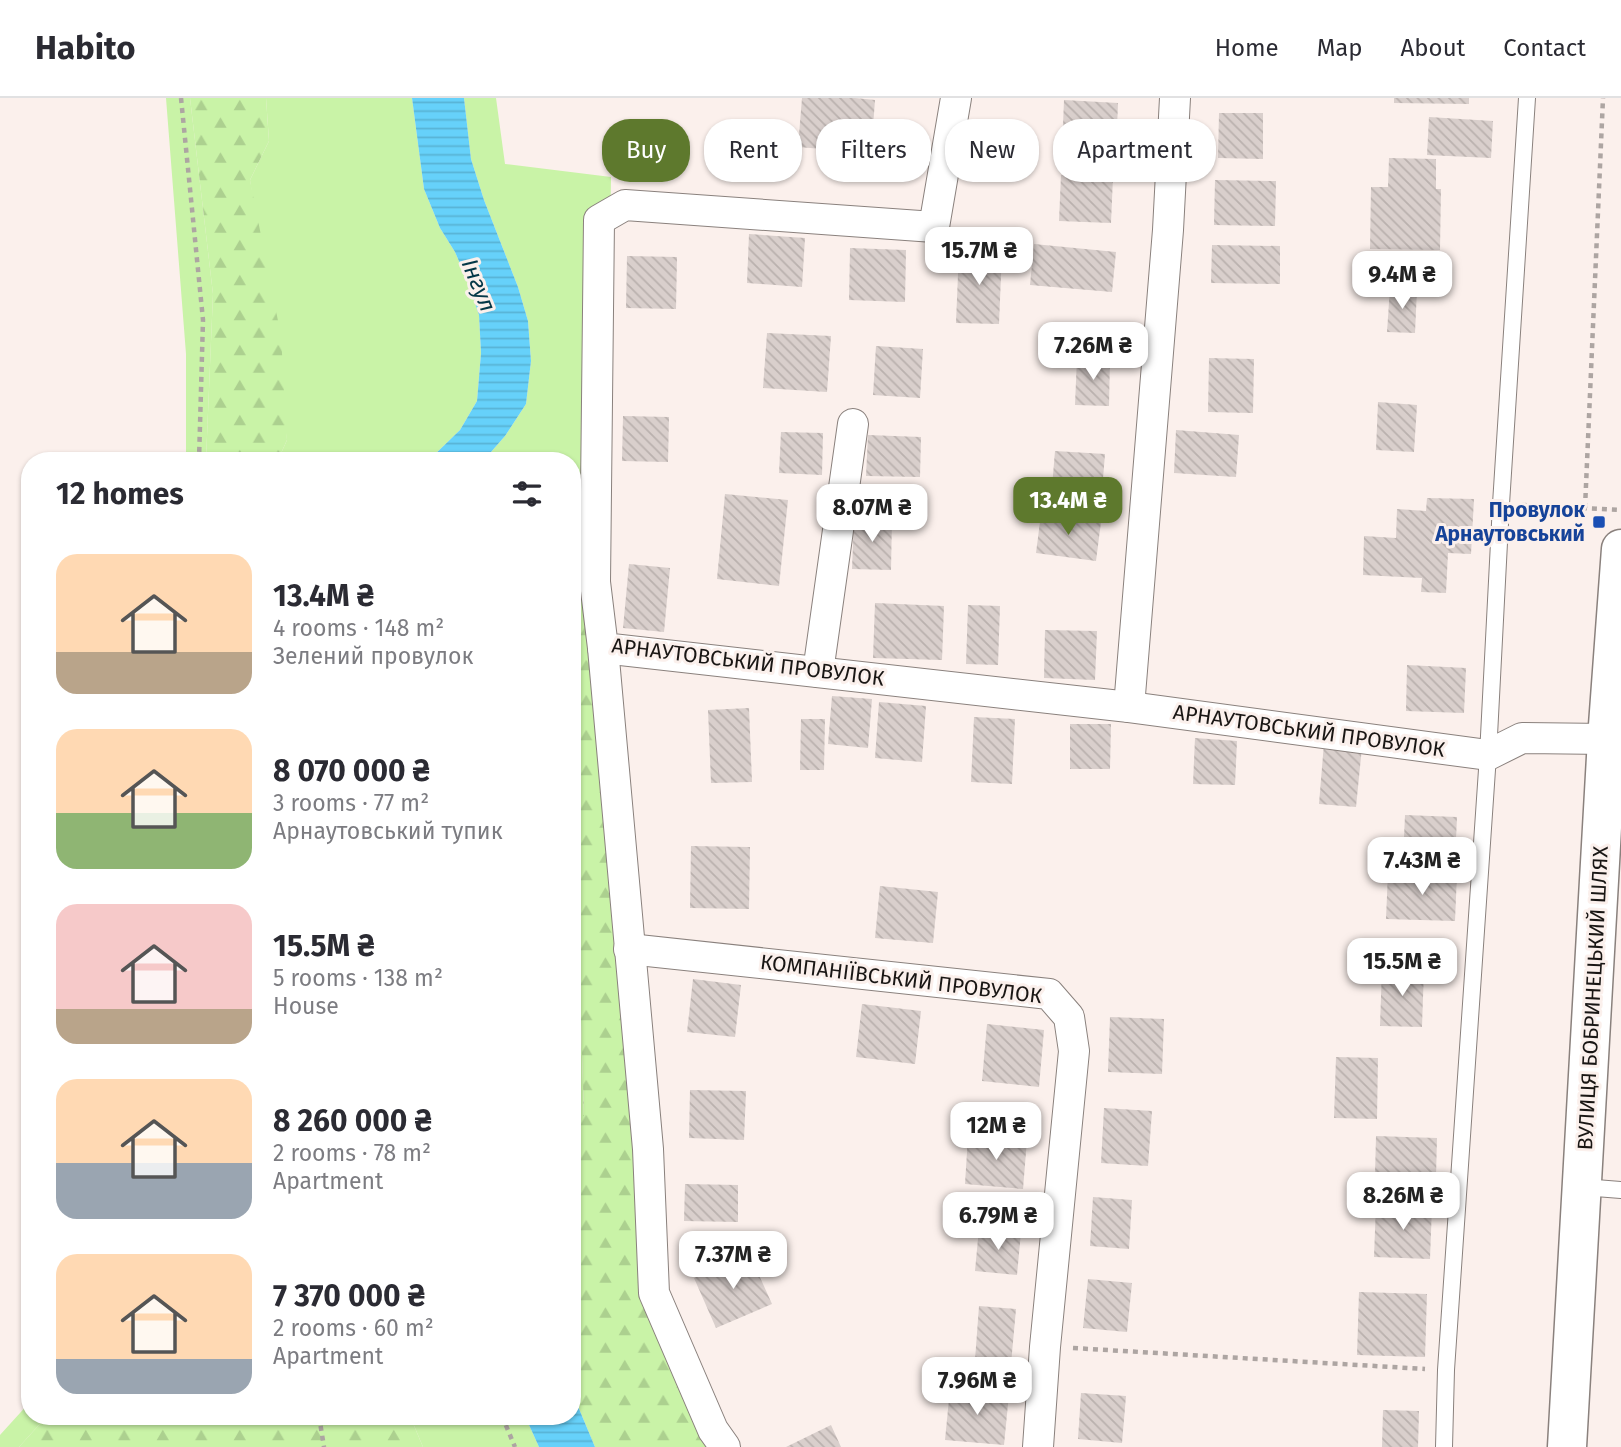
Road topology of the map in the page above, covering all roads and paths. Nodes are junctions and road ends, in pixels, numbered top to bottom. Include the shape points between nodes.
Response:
1 (181, 98) edge
2 (956, 98) edge
3 (1175, 98) edge
4 (1527, 98) edge
5 (1603, 98) edge
6 (853, 424) dead end
7 (200, 452) edge
8 (1500, 504) junction
9 (1585, 508) junction
10 (1621, 510) edge
11 (1621, 549) edge
12 (603, 648) junction
13 (1617, 664) edge
14 (818, 672) junction
15 (1129, 707) junction
16 (1607, 739) junction
17 (1488, 755) junction
18 (629, 948) junction
19 (1583, 1187) junction
20 (1621, 1190) edge
21 (1045, 1347) junction
22 (1447, 1370) junction
23 (320, 1425) edge
24 (506, 1425) edge
25 (324, 1447) edge
26 (515, 1447) edge
27 (726, 1447) edge
28 (1038, 1447) edge
29 (1444, 1447) edge
30 (1567, 1447) edge

1 - 7 path via 203,320
2 - 12 street, АРНАУТОВСЬКИЙ ПРОВУЛОК via 934,228 625,205 599,219 595,582
3 - 15 street
4 - 8 lane
5 - 9 path
6 - 14 street
8 - 9 path
8 - 17 lane
9 - 10 path
11 - 13 main road, ВУЛИЦЯ БОБРИНЕЦЬКИЙ ШЛЯХ
12 - 14 street, АРНАУТОВСЬКИЙ ПРОВУЛОК
12 - 18 street
13 - 16 main road, ВУЛИЦЯ БОБРИНЕЦЬКИЙ ШЛЯХ
14 - 15 street, АРНАУТОВСЬКИЙ ПРОВУЛОК
15 - 17 street, АРНАУТОВСЬКИЙ ПРОВУЛОК
16 - 17 street via 1522,738
16 - 19 main road, ВУЛИЦЯ БОБРИНЕЦЬКИЙ ШЛЯХ
17 - 22 lane
18 - 21 street, КОМПАНІЇВСЬКИЙ ПРОВУЛОК via 1049,994 1069,1017 1074,1051
18 - 27 street via 648,1149 654,1293 713,1430
19 - 20 lane
19 - 30 main road, ВУЛИЦЯ БОБРИНЕЦЬКИЙ ШЛЯХ
21 - 22 path
21 - 28 street, КОМПАНІЇВСЬКИЙ ПРОВУЛОК
22 - 29 lane
23 - 25 path
24 - 26 path

